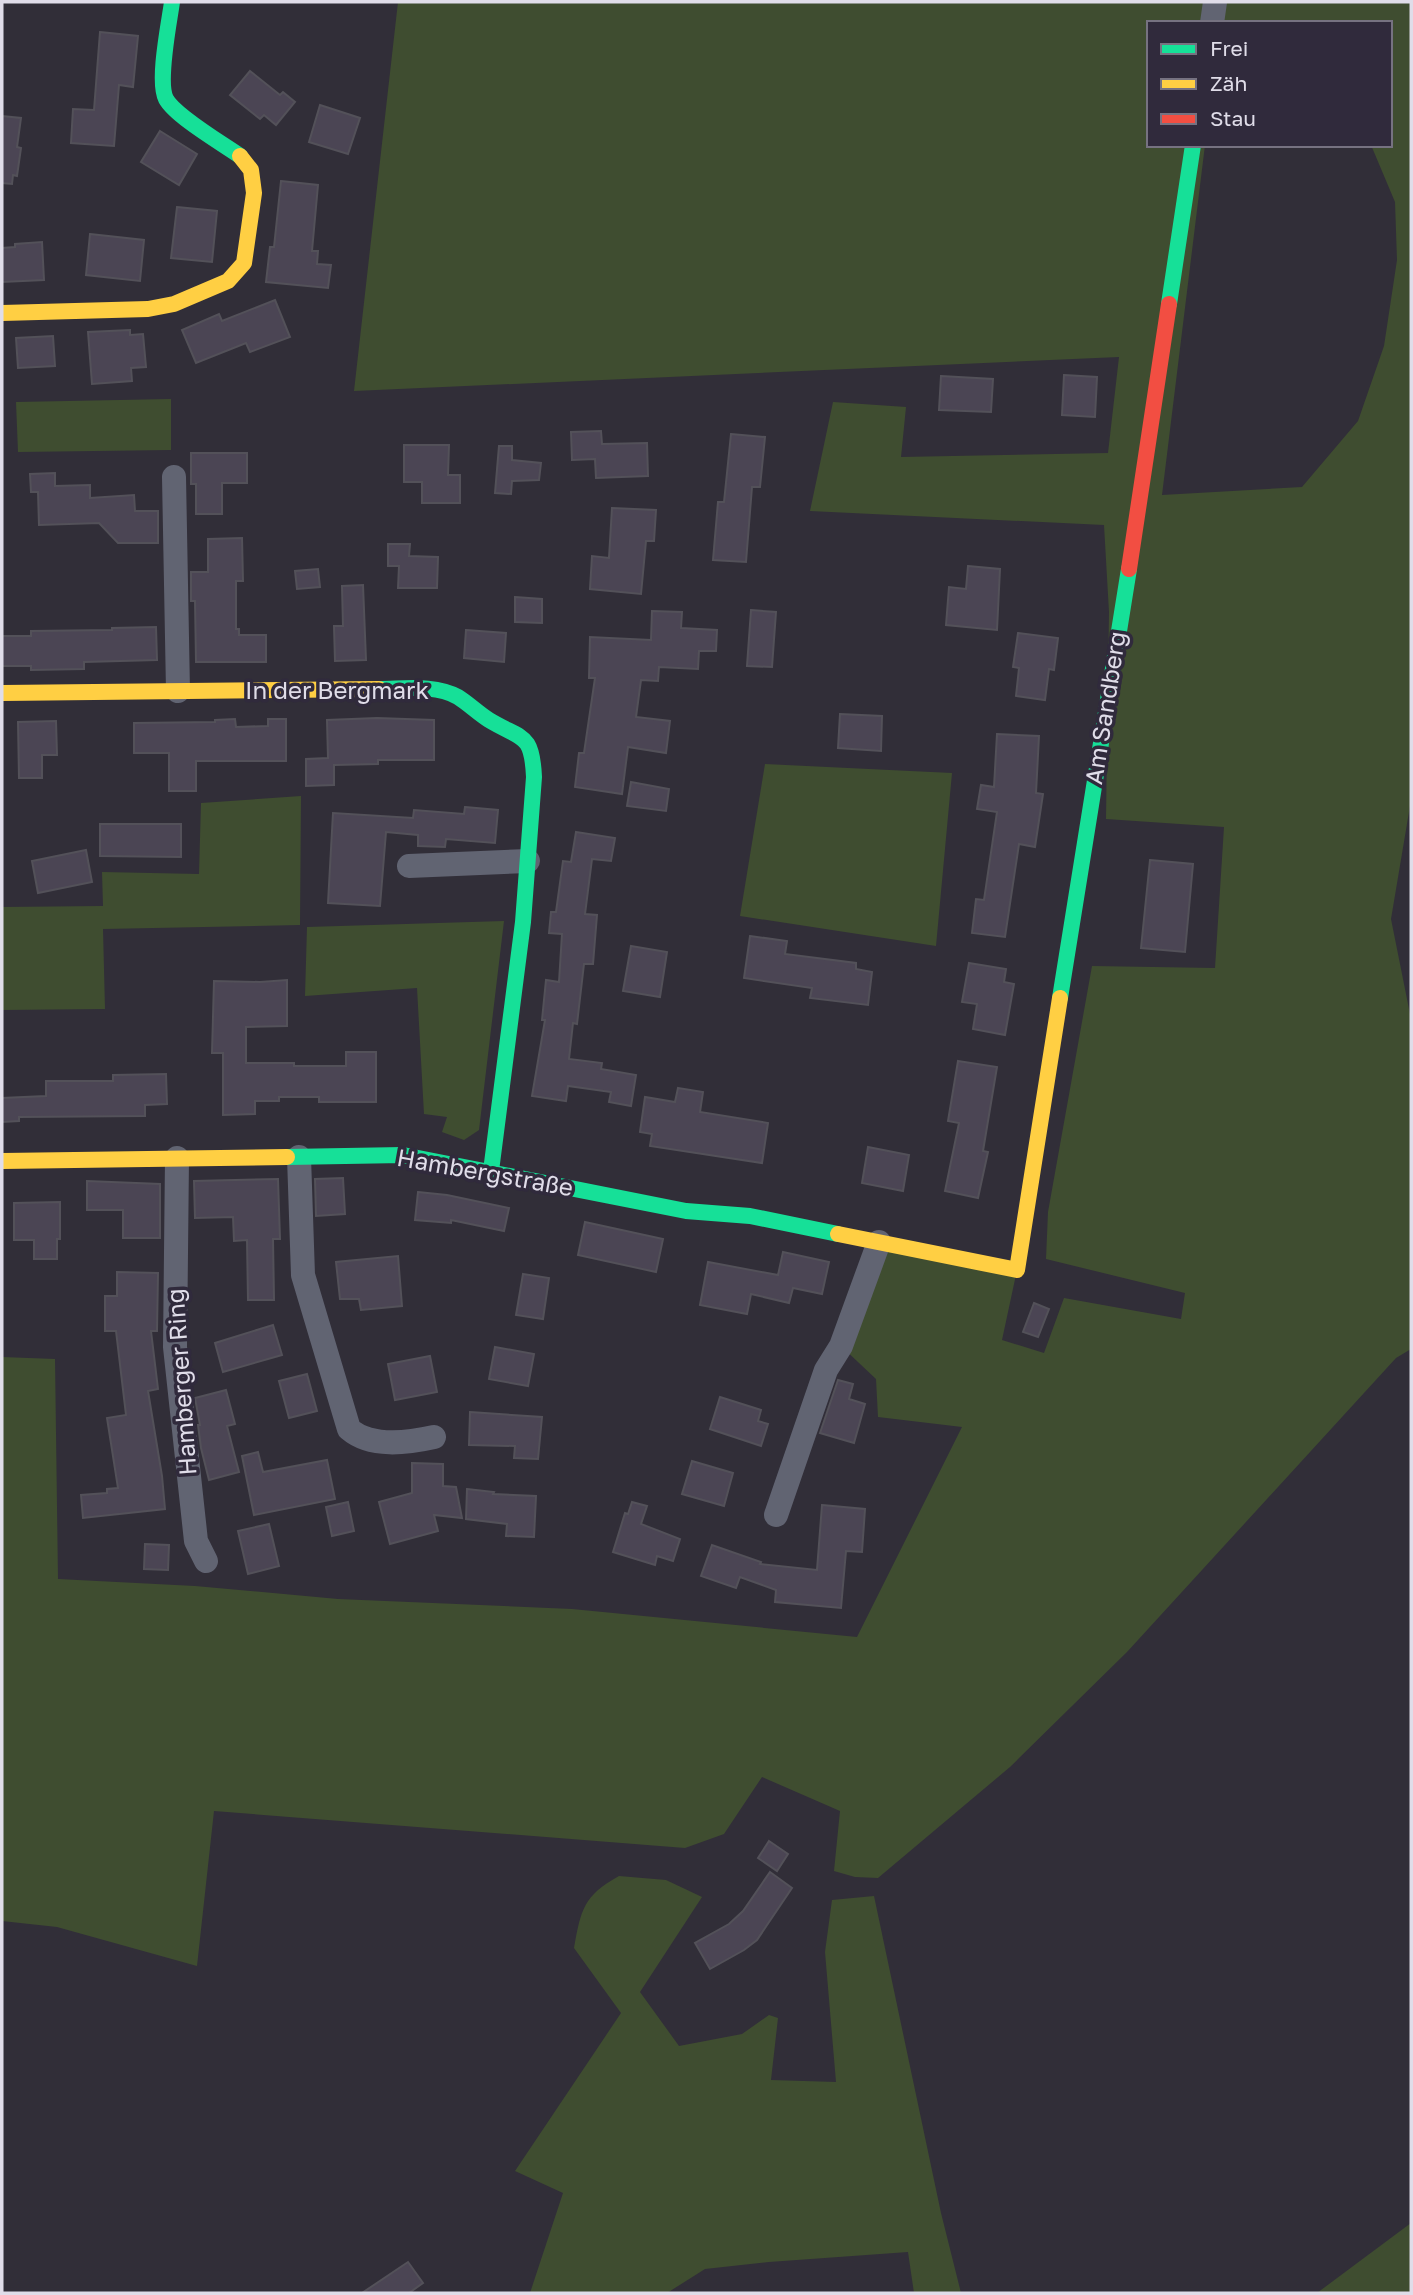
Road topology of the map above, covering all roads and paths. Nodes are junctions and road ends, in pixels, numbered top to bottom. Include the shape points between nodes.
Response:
1 (172, 2) edge
2 (1215, 2) edge
3 (1212, 21) edge
4 (1192, 147) edge
5 (2, 313) edge
6 (174, 477) dead end
7 (178, 691) junction
8 (2, 693) edge
9 (528, 861) junction
10 (409, 866) dead end
11 (299, 1157) junction
12 (177, 1158) junction
13 (2, 1161) edge
14 (491, 1171) junction
15 (878, 1242) junction
16 (1017, 1270) joint
17 (434, 1437) dead end
18 (776, 1515) dead end
19 (206, 1561) dead end

1 - 5 street via 162,83 166,99 240,156 251,170 254,193 244,263 228,281 174,304 148,309
2 - 3 street
4 - 16 street, Am Sandberg
6 - 7 street
7 - 8 street, In der Bergmark
7 - 9 street, In der Bergmark via 432,689 453,693 530,744 534,777
9 - 10 street
9 - 14 street, In der Bergmark
11 - 12 street, Hambergstraße
11 - 14 street, Hambergstraße via 403,1154
11 - 17 street via 303,1275 349,1429 359,1438 407,1443
12 - 13 street, Hambergstraße
12 - 19 street, Hamberger Ring via 175,1347 194,1529
14 - 15 street, Hambergstraße via 678,1210 750,1216
15 - 16 street, Hambergstraße
15 - 18 street via 841,1346 826,1370

